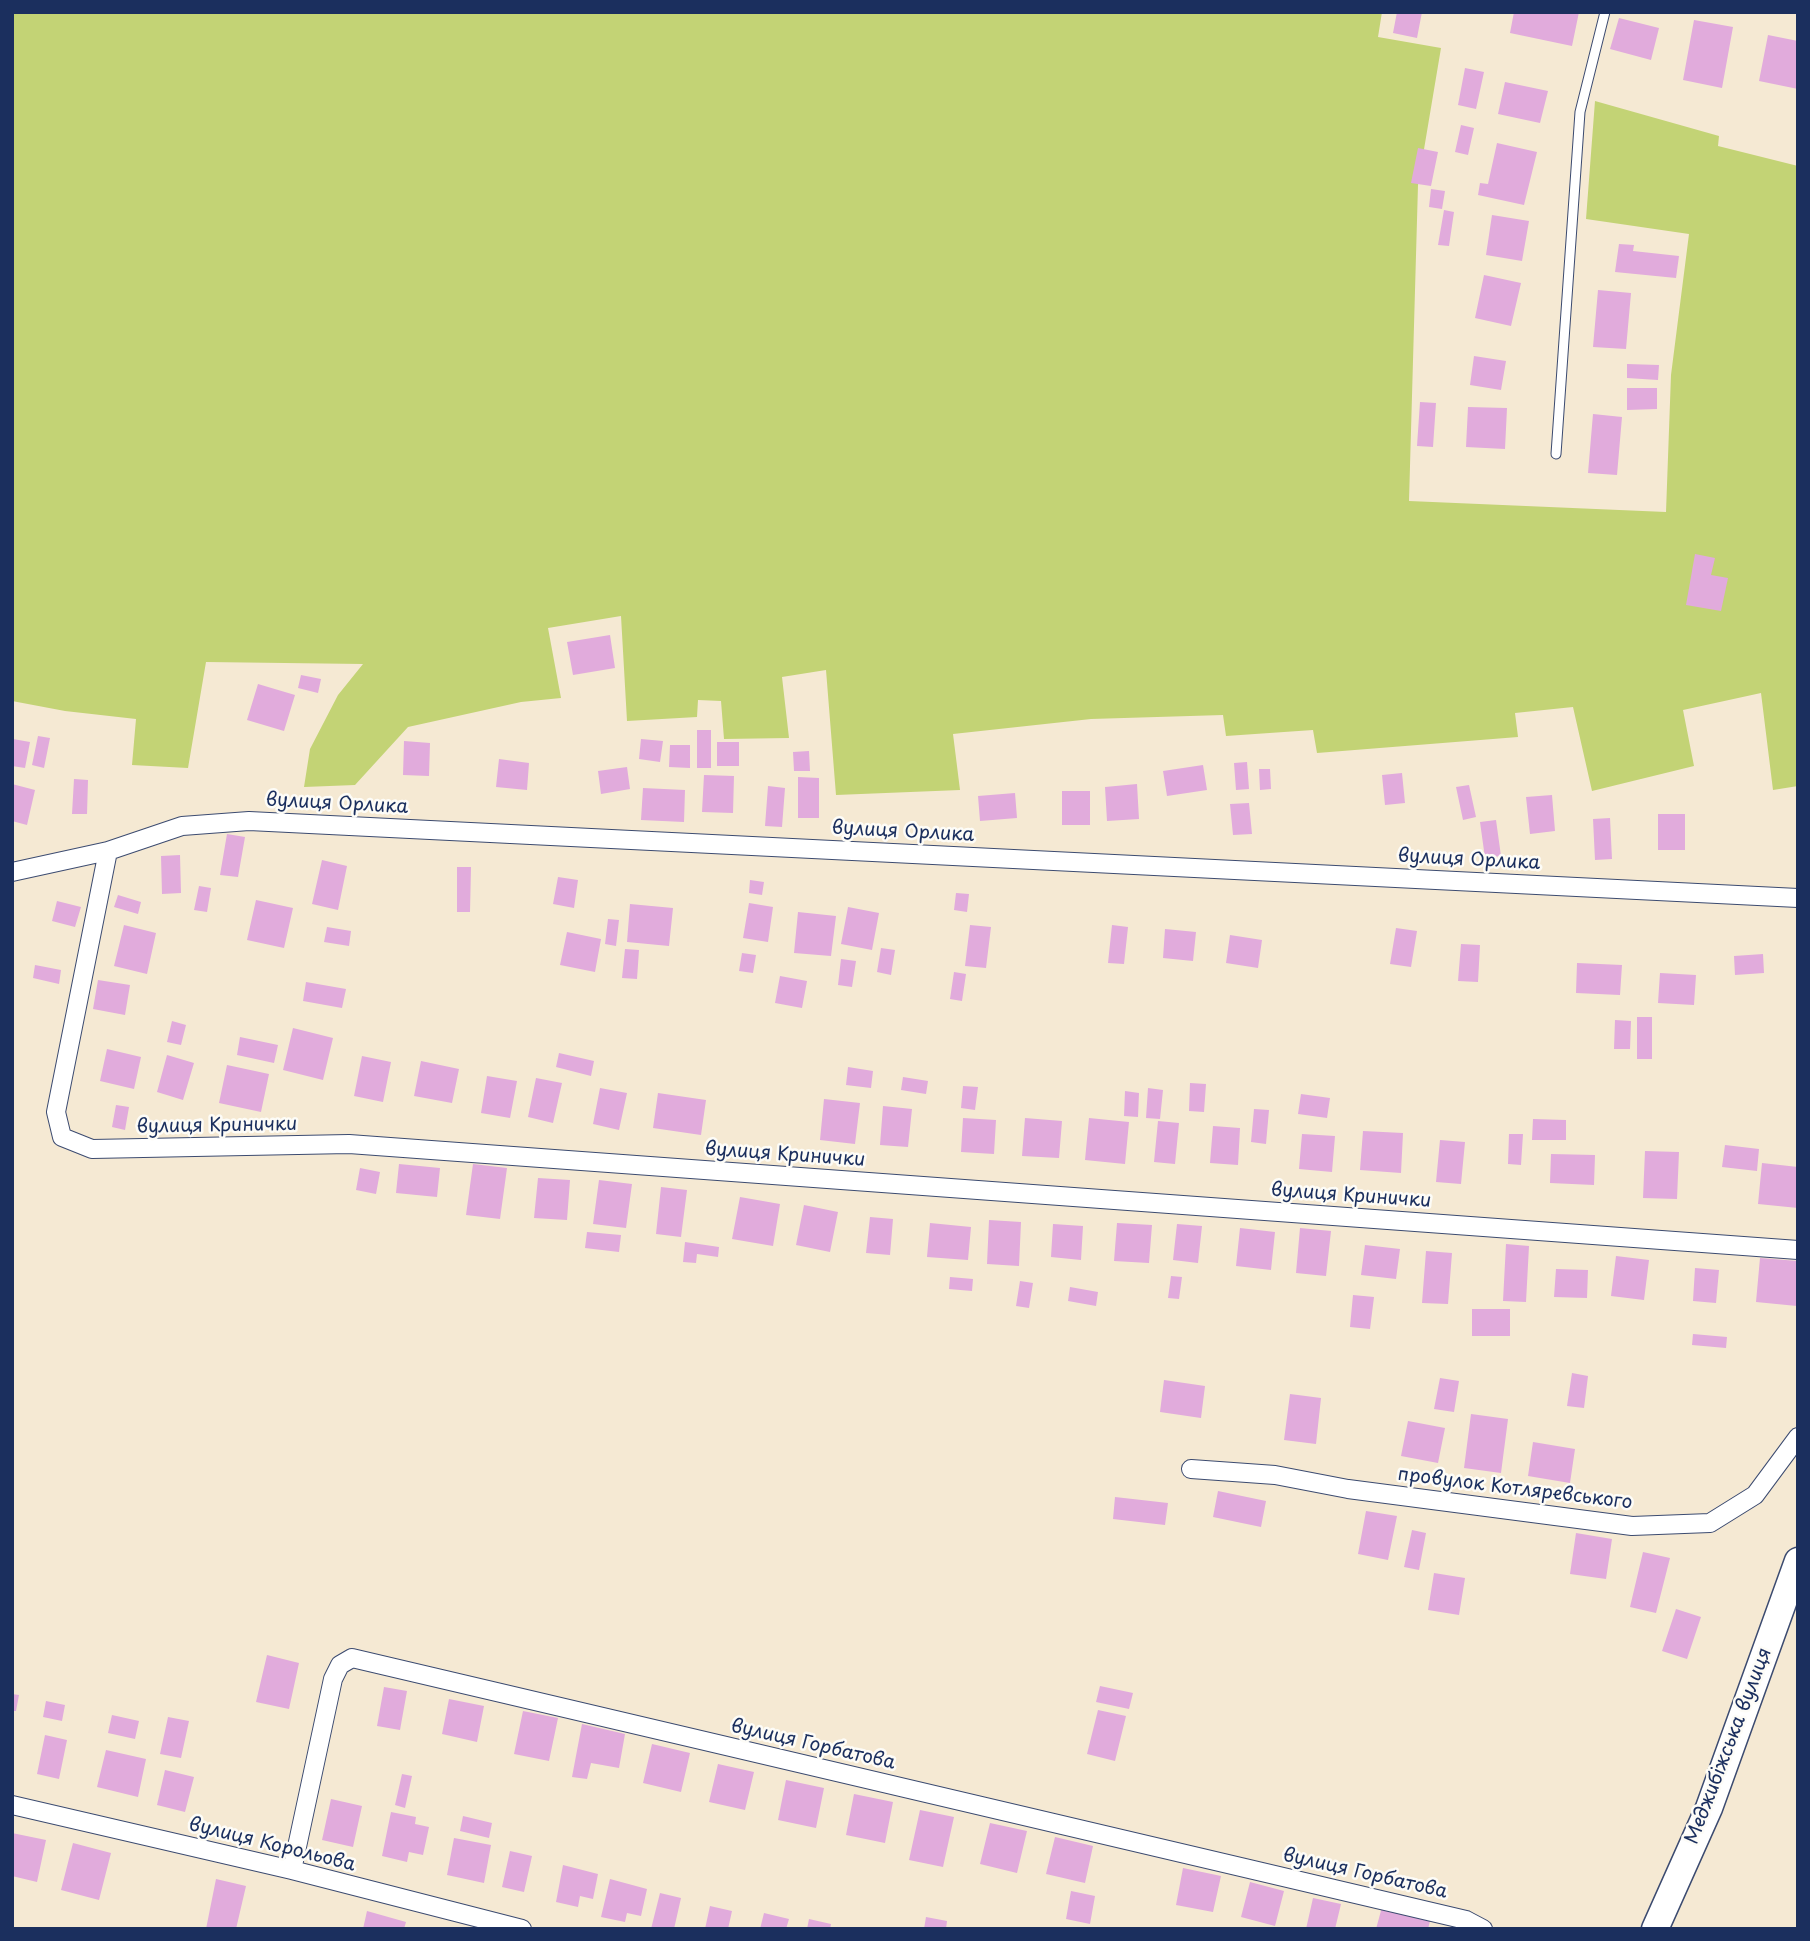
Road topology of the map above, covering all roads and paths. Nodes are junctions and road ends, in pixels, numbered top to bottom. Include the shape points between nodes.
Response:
1 (1605, 12) edge
2 (1556, 454) dead end
3 (108, 851) junction
4 (12, 872) edge
5 (1798, 898) edge
6 (1798, 1250) edge
7 (1798, 1437) edge
8 (1191, 1469) dead end
9 (1798, 1561) edge
10 (12, 1805) edge
11 (292, 1870) junction
12 (522, 1929) edge
13 (1483, 1929) edge
14 (1655, 1929) edge

1 - 2 lane via 1580,112
3 - 4 street, вулиця Орлика
3 - 5 street, вулиця Орлика via 182,826 249,821
3 - 6 street, вулиця Кринички via 56,1112 62,1137 92,1149 349,1144
7 - 8 street, провулок Котляревського via 1755,1495 1710,1523 1632,1526 1348,1489 1275,1475
9 - 14 main road, Меджибіжська вулиця via 1709,1808
10 - 11 street, вулиця Корольова
11 - 12 street, вулиця Корольова
11 - 13 street, вулиця Горбатова via 333,1679 340,1665 352,1658 1466,1920

